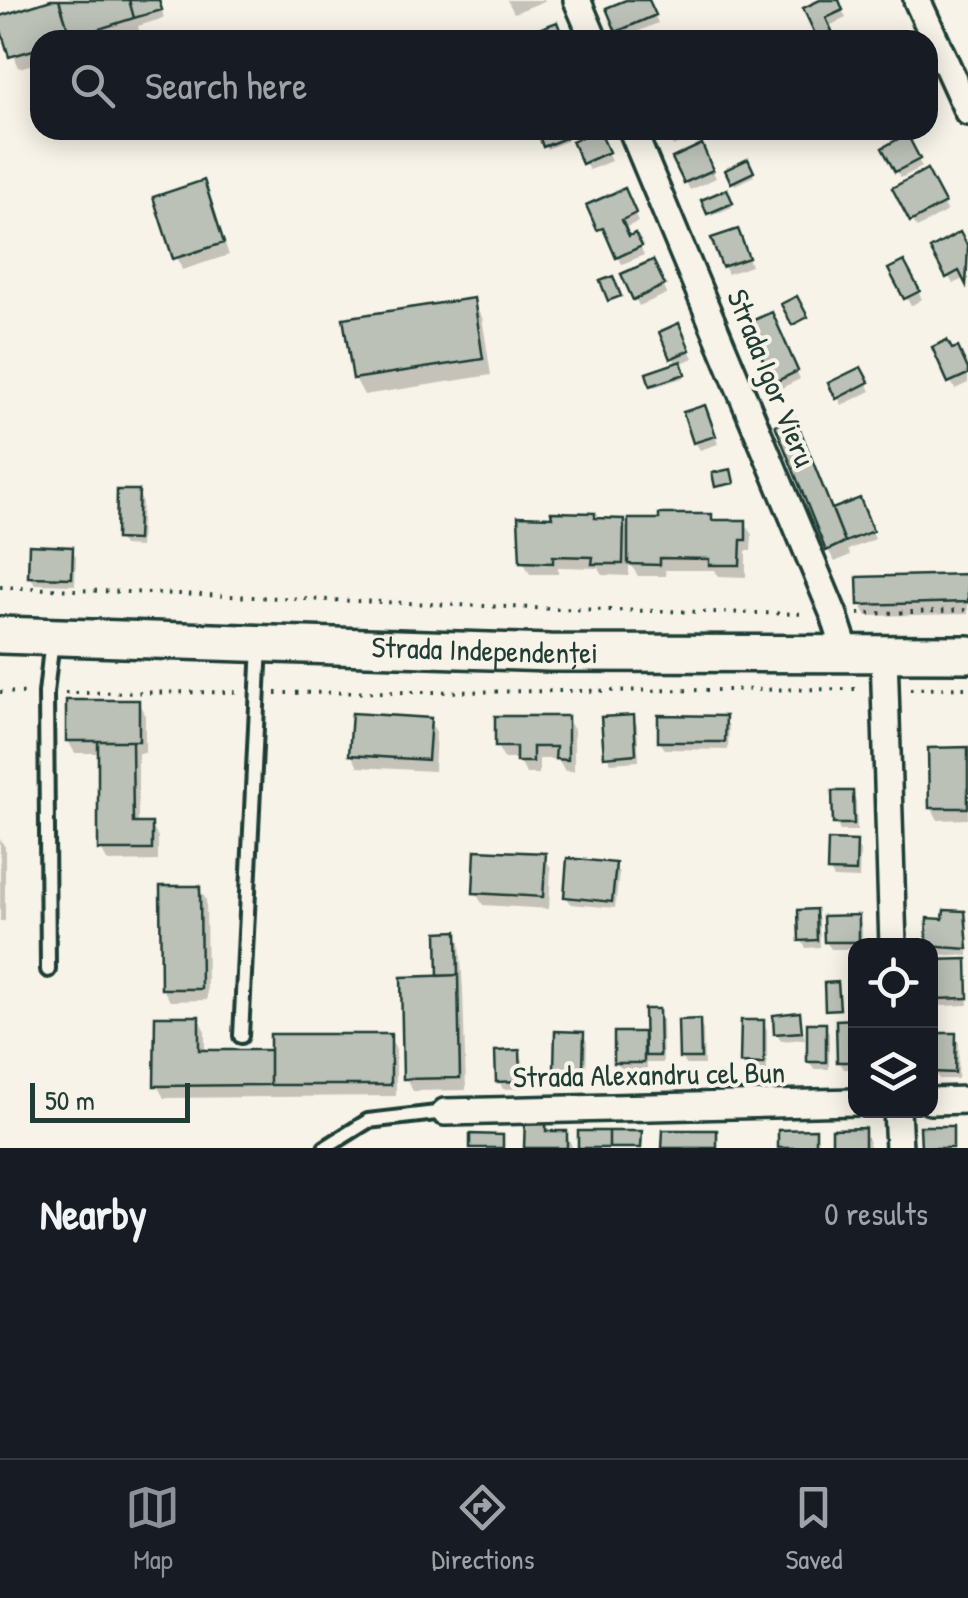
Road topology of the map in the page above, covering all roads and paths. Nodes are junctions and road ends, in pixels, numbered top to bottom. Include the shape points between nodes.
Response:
1 (578, 0) edge
2 (918, 0) edge
3 (590, 30) edge
4 (931, 30) edge
5 (938, 45) edge
6 (968, 112) edge
7 (636, 140) edge
8 (0, 587) edge
9 (968, 610) edge
10 (834, 615) junction
11 (0, 636) edge
12 (53, 637) junction
13 (260, 643) junction
14 (846, 652) junction
15 (884, 652) junction
16 (968, 654) edge
17 (968, 688) edge
18 (887, 689) junction
19 (0, 692) edge
20 (258, 692) junction
21 (46, 693) junction
22 (893, 938) edge
23 (48, 970) dead end
24 (241, 1036) dead end
25 (968, 1100) edge
26 (938, 1101) edge
27 (848, 1102) edge
28 (444, 1112) joint
29 (897, 1118) edge
30 (326, 1148) edge
31 (899, 1148) edge

1 - 3 street
2 - 4 street
5 - 6 street
7 - 10 street, Strada Igor Vieru
8 - 10 path
9 - 10 path
10 - 14 street, Strada Igor Vieru
11 - 12 main road, Strada Independenței
12 - 13 main road, Strada Independenței
12 - 21 lane
13 - 14 main road, Strada Independenței via 550,653
13 - 20 lane
14 - 15 main road, Strada Independenței
15 - 16 main road, Strada Independenței
15 - 18 street
17 - 18 path
18 - 20 path
18 - 22 street
19 - 21 path
20 - 21 path
20 - 24 lane
21 - 23 lane
25 - 26 street
27 - 28 street, Strada Alexandru cel Bun
28 - 30 lane via 368,1121
29 - 31 street

